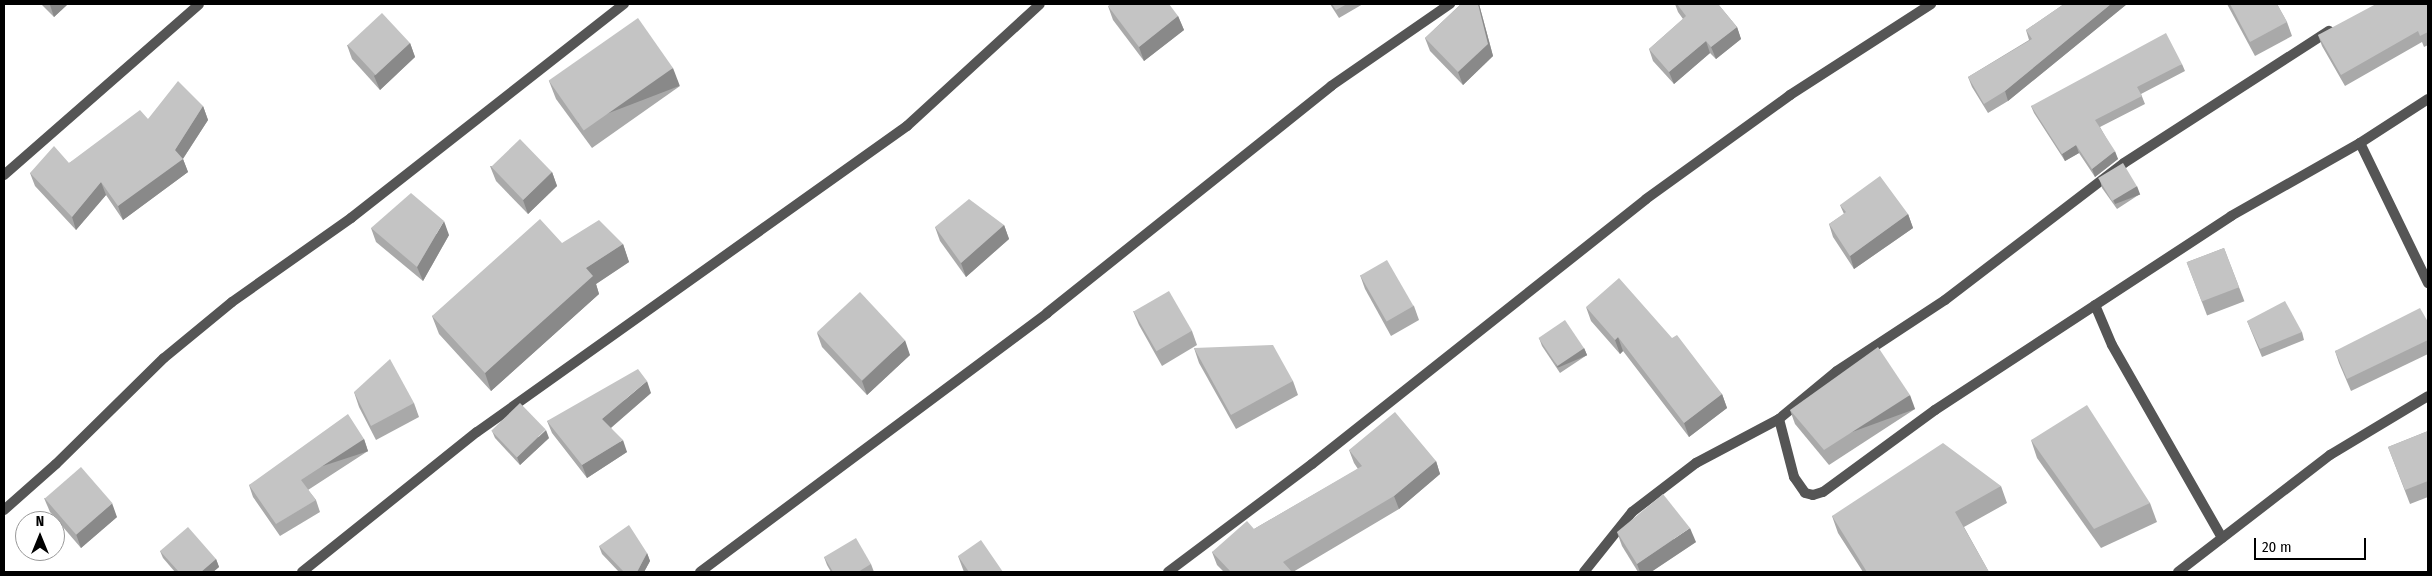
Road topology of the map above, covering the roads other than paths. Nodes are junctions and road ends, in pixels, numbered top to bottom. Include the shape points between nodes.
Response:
1 (199, 4) edge
2 (624, 4) edge
3 (1040, 4) edge
4 (1450, 4) edge
5 (1931, 4) edge
6 (2343, 23) edge
7 (2428, 99) edge
8 (2360, 143) junction
9 (4, 175) edge
10 (2428, 283) edge
11 (2095, 305) junction
12 (2428, 396) edge
13 (1778, 419) junction
14 (4, 510) edge
15 (2222, 538) junction
16 (302, 572) edge
17 (700, 572) edge
18 (1168, 572) edge
19 (1584, 572) edge
20 (2178, 572) edge

1 - 9 street
2 - 14 street via 352,218 232,302 164,358
3 - 16 street via 907,126 478,432
4 - 17 street via 1331,86 1047,313
5 - 18 street via 1790,95 1646,199 1312,464
6 - 13 street via 2124,162 1945,300 1837,371
7 - 8 street
8 - 10 street
8 - 11 street via 2231,216
11 - 13 street via 1935,410 1823,492 1813,495 1805,492 1794,477
11 - 15 street via 2112,345
12 - 15 street via 2330,455
13 - 19 street via 1696,463 1656,492 1632,512
15 - 20 street

